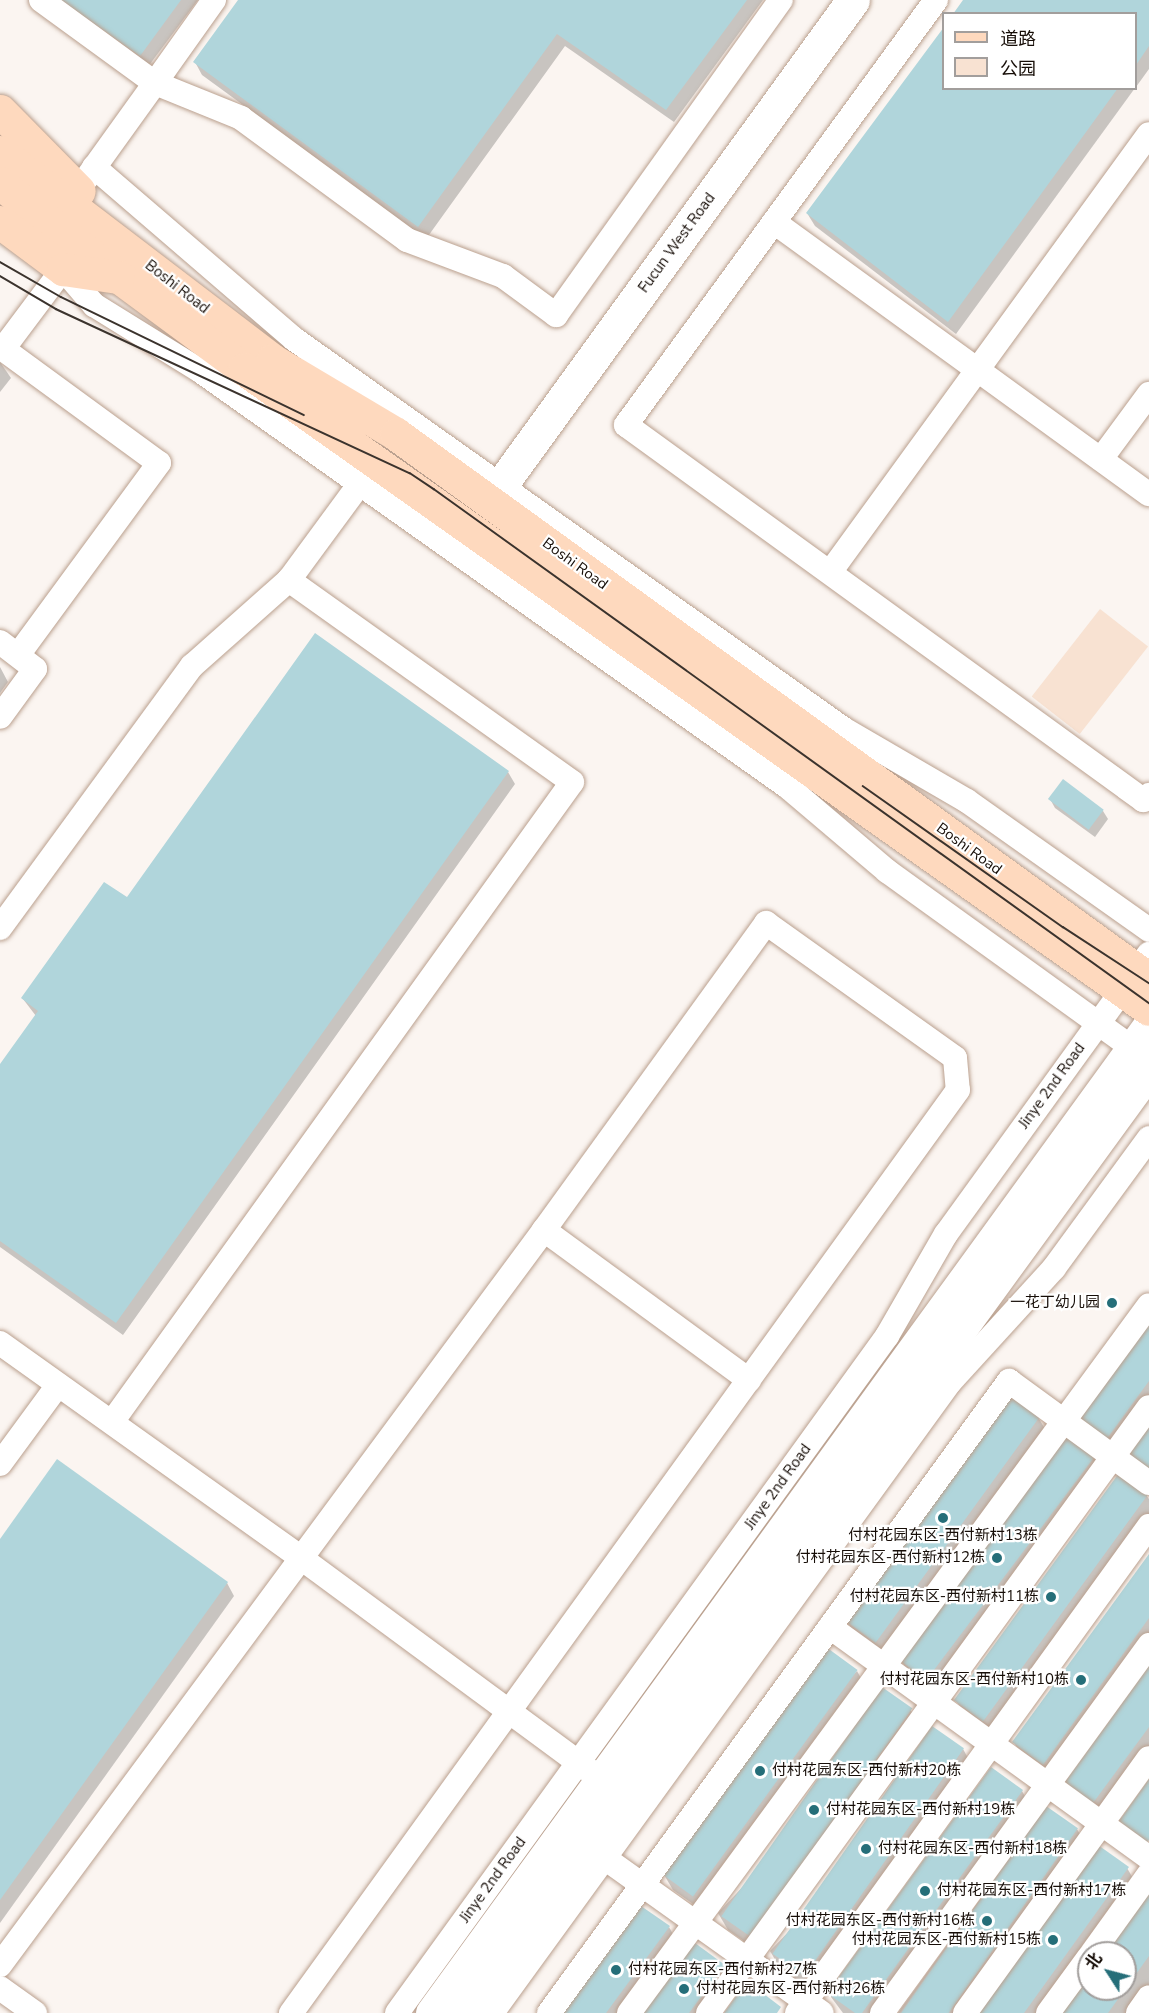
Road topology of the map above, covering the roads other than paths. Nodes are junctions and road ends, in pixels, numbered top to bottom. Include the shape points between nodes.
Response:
1 (40, 0) edge
2 (214, 0) edge
3 (781, 0) edge
4 (853, 0) edge
5 (936, 0) edge
6 (155, 83) junction
7 (0, 111) edge
8 (1149, 134) edge
9 (0, 152) edge
10 (86, 179) junction
11 (0, 183) edge
12 (0, 222) edge
13 (774, 222) junction
14 (124, 264) junction
15 (63, 269) junction
16 (2, 348) edge
17 (977, 370) junction
18 (1149, 394) edge
19 (1101, 459) junction
20 (368, 472) junction
21 (501, 485) junction
22 (1149, 494) edge
23 (831, 571) junction
24 (289, 580) junction
25 (9, 649) edge
26 (0, 717) edge
27 (1149, 795) edge
28 (0, 928) edge
29 (1149, 930) edge
30 (1139, 974) edge
31 (1149, 1009) edge
32 (1098, 1023) junction
33 (1145, 1051) edge
34 (1149, 1138) edge
35 (544, 1230) junction
36 (1149, 1305) edge
37 (0, 1343) edge
38 (749, 1380) junction
39 (58, 1384) junction
40 (1149, 1407) edge
41 (1062, 1421) junction
42 (112, 1422) junction
43 (1113, 1457) junction
44 (0, 1464) edge
45 (1149, 1483) edge
46 (1149, 1526) edge
47 (301, 1558) junction
48 (830, 1627) junction
49 (1149, 1644) edge
50 (882, 1665) junction
51 (935, 1703) junction
52 (510, 1713) junction
53 (990, 1744) junction
54 (1149, 1758) edge
55 (600, 1779) junction
56 (1047, 1786) junction
57 (1102, 1824) junction
58 (595, 1851) junction
59 (1149, 1858) edge
60 (1149, 1874) edge
61 (643, 1885) junction
62 (696, 1923) junction
63 (1101, 1941) edge
64 (748, 1959) junction
65 (0, 1965) edge
66 (1077, 1973) edge
67 (0, 1988) edge
68 (1149, 1997) edge
69 (808, 2009) edge
70 (35, 2013) edge
71 (291, 2013) edge
72 (397, 2013) edge
73 (432, 2013) edge
74 (462, 2013) edge
75 (492, 2013) edge
76 (549, 2013) edge
77 (629, 2013) edge
78 (708, 2013) edge
79 (882, 2013) edge
80 (965, 2013) edge
81 (1048, 2013) edge
82 (1138, 2013) edge

1 - 6 street
2 - 6 street
3 - 6 street via 556,315 503,276 407,240 241,118
4 - 21 main road, Fucun West Road
5 - 13 street
6 - 10 street
7 - 10 main road
8 - 17 street
9 - 14 main road, Boshi Road
10 - 14 main road
10 - 21 street, Boshi Road via 294,339
11 - 14 main road, Boshi Road
12 - 15 main road
13 - 17 street
13 - 23 street via 626,425
14 - 15 main road
14 - 20 main road, Boshi Road
14 - 30 main road, Boshi Road via 396,434
15 - 16 street
15 - 20 street, Boshi Road via 94,305
16 - 25 street via 159,463
17 - 19 street
17 - 23 street
18 - 19 street
19 - 22 street
20 - 24 street
20 - 30 main road, Boshi Road
20 - 32 street, Boshi Road via 788,787 887,871
21 - 29 street, Boshi Road via 845,730 967,801
23 - 27 street via 1143,800
24 - 28 street via 192,666
24 - 42 street via 572,782
25 - 26 street via 35,669
30 - 31 main road, Boshi Road
30 - 32 street, Jinye 2nd Road
32 - 33 street, Boshi Road
32 - 55 street, Jinye 2nd Road via 946,1234 887,1336
33 - 55 main road, Jinye 2nd Road
34 - 58 street, Jinye 2nd Road via 1054,1268 950,1382
35 - 38 street
35 - 38 street via 766,923 955,1058 958,1090
35 - 47 street
36 - 41 street
37 - 39 street
38 - 52 street
39 - 42 street
39 - 44 street
40 - 43 street
41 - 43 street
41 - 48 street via 1009,1382
41 - 50 street
42 - 47 street
43 - 45 street
43 - 51 street
46 - 53 street
47 - 52 street
47 - 65 street
48 - 50 street
48 - 61 street
49 - 56 street
50 - 51 street
50 - 62 street
51 - 53 street
51 - 64 street
52 - 55 street
52 - 71 street
53 - 56 street
53 - 69 street
54 - 57 street
55 - 58 main road, Jinye 2nd Road
55 - 72 street, Jinye 2nd Road
55 - 73 main road, Jinye 2nd Road
56 - 57 street
56 - 79 street
57 - 59 street
57 - 80 street
58 - 61 street
58 - 74 main road, Jinye 2nd Road
58 - 75 street, Jinye 2nd Road
60 - 63 street
61 - 62 street
61 - 76 street
62 - 64 street
62 - 77 street
64 - 69 street
64 - 78 street
66 - 81 street
67 - 70 street
68 - 82 street

